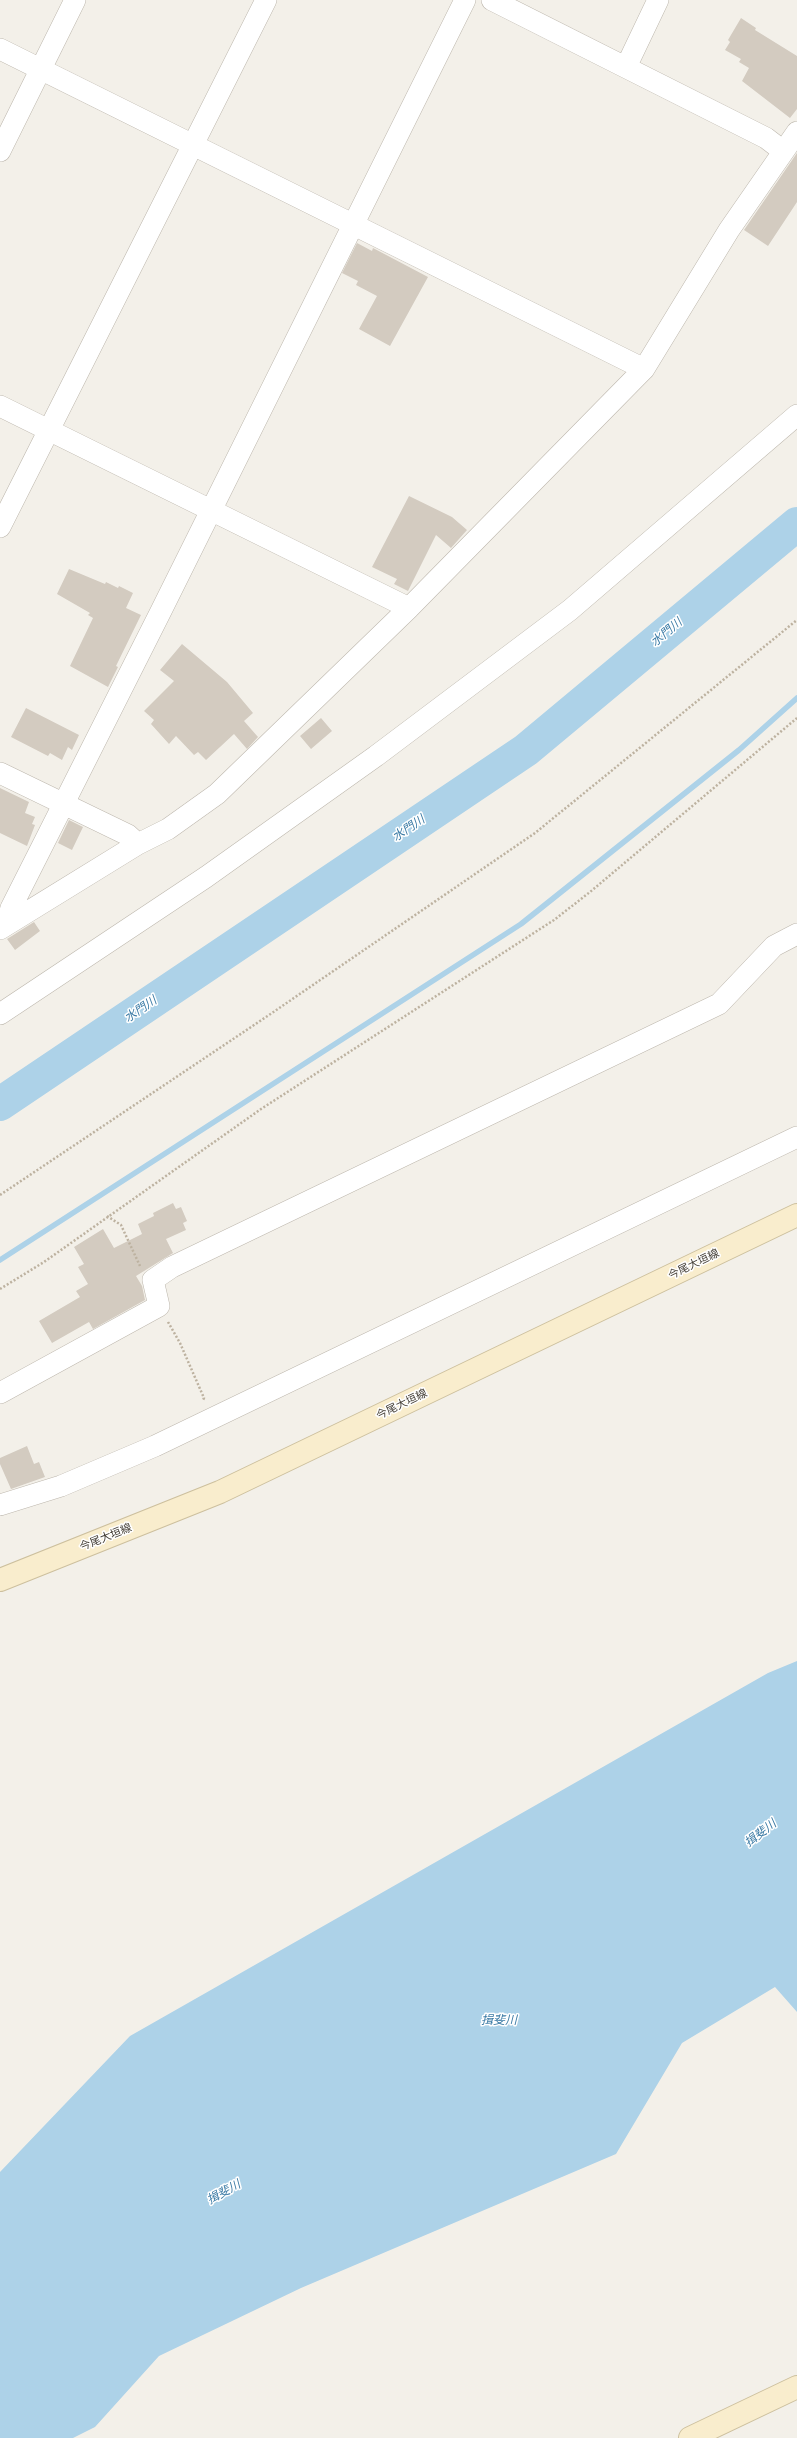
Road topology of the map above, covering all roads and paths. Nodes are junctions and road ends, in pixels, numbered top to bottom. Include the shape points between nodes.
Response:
1 (75, 0) edge
2 (266, 0) edge
3 (465, 0) edge
4 (492, 0) edge
5 (658, 0) edge
6 (0, 49) edge
7 (626, 66) junction
8 (41, 70) junction
9 (797, 132) edge
10 (193, 146) junction
11 (0, 151) edge
12 (783, 151) junction
13 (351, 225) junction
14 (644, 369) junction
15 (0, 406) edge
16 (797, 415) edge
17 (49, 430) junction
18 (212, 510) junction
19 (0, 527) edge
20 (410, 608) junction
21 (797, 620) edge
22 (797, 718) edge
23 (0, 773) edge
24 (62, 805) junction
25 (138, 844) junction
26 (3, 927) edge
27 (797, 934) edge
28 (0, 1014) edge
29 (797, 1137) edge
30 (0, 1195) edge
31 (797, 1215) edge
32 (108, 1216) junction
33 (153, 1280) junction
34 (0, 1289) edge
35 (159, 1306) junction
36 (0, 1393) edge
37 (199, 1404) dead end
38 (0, 1506) edge
39 (0, 1580) edge
40 (797, 2387) edge
41 (690, 2438) edge

1 - 8 street
2 - 10 street
3 - 13 street
4 - 7 street
5 - 7 street
6 - 8 street
7 - 12 street via 766,138
8 - 10 street
8 - 11 street
9 - 12 street
10 - 13 street
10 - 17 street
12 - 14 street via 729,230
13 - 14 street
13 - 18 street
14 - 20 street
15 - 17 street
16 - 28 street via 570,610 376,756 206,877
17 - 18 street
17 - 19 street
18 - 20 street
18 - 24 street
20 - 25 street via 217,794 168,829
21 - 30 path via 535,833
22 - 32 path via 554,920 261,1109
23 - 24 street
24 - 25 street via 128,835
24 - 26 street
25 - 26 street
27 - 33 street via 774,946 719,1004 179,1263
29 - 38 street via 156,1446 61,1486
31 - 39 main road, 今尾大垣線 via 220,1492
32 - 33 path via 121,1224 143,1275
32 - 34 path via 44,1262
33 - 35 street
35 - 36 street
35 - 37 path via 180,1343 204,1398
40 - 41 main road

